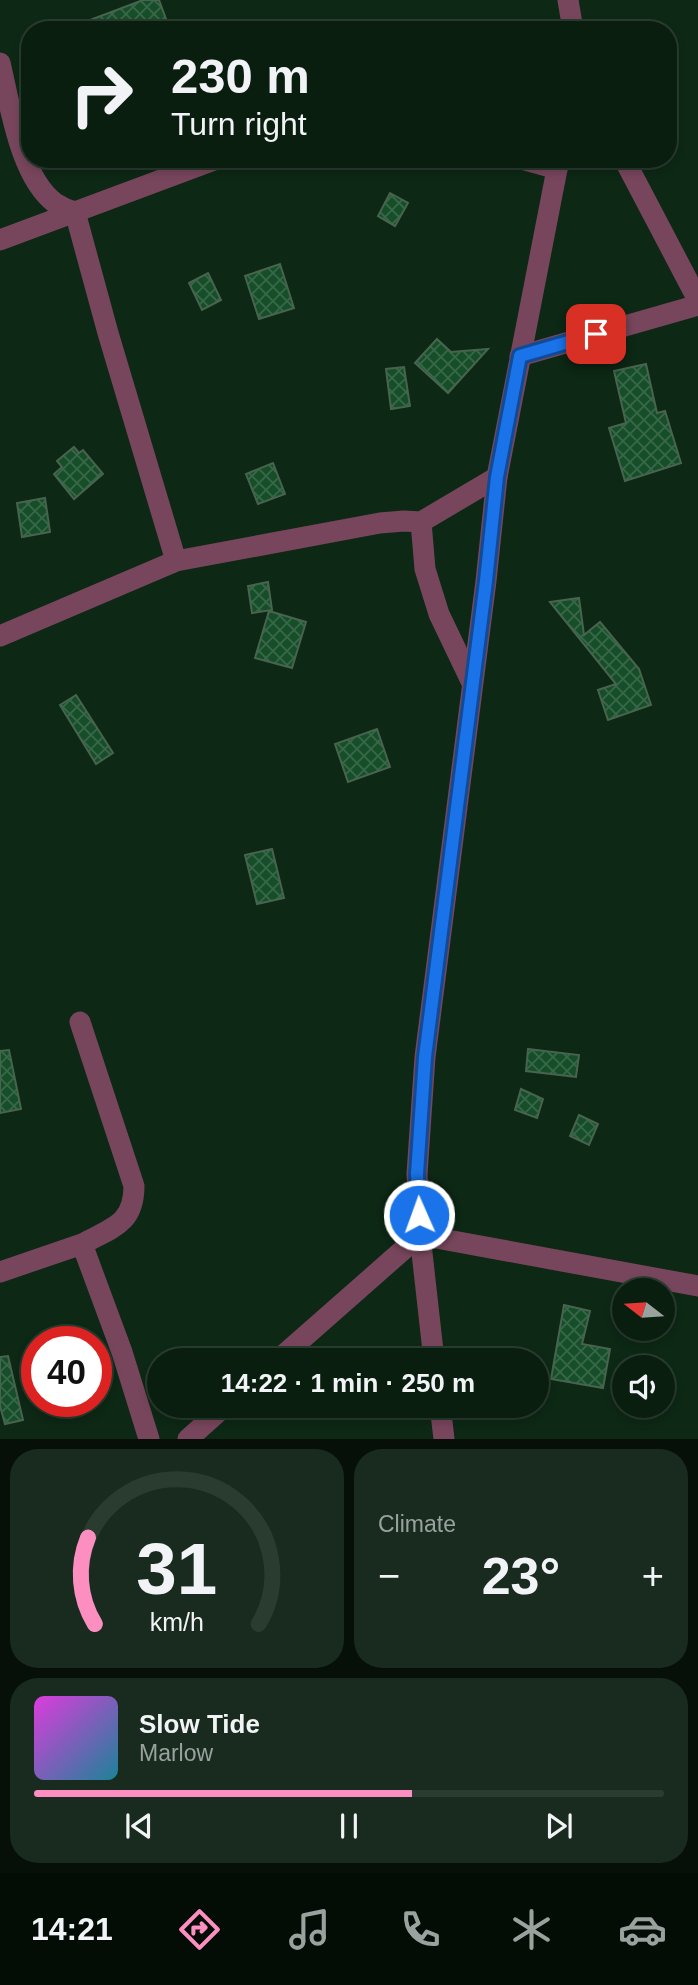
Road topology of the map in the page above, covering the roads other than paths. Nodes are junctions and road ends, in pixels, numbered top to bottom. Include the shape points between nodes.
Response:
1 (568, 0) edge
2 (572, 21) edge
3 (0, 63) edge
4 (21, 148) edge
5 (29, 168) edge
6 (193, 168) edge
7 (557, 168) edge
8 (629, 168) edge
9 (75, 212) junction
10 (0, 240) edge
11 (698, 302) edge
12 (520, 356) junction
13 (497, 477) junction
14 (421, 522) junction
15 (176, 561) junction
16 (0, 636) edge
17 (472, 683) junction
18 (80, 1021) dead end
19 (420, 1235) junction
20 (82, 1244) junction
21 (0, 1272) edge
22 (698, 1286) edge
23 (292, 1348) edge
24 (433, 1348) edge
25 (211, 1418) edge
26 (441, 1418) edge
27 (149, 1439) edge
28 (188, 1439) edge
29 (443, 1439) edge

1 - 2 street
3 - 4 street
5 - 9 street via 56,204
6 - 9 street
7 - 12 street
8 - 11 street
9 - 10 street
9 - 15 street
11 - 12 street
12 - 13 street
13 - 14 street
13 - 17 street
14 - 15 street via 380,523
14 - 17 street via 425,569 439,614
15 - 16 street
17 - 19 street via 425,1057 417,1174
18 - 20 street via 134,1186 129,1214 117,1226
19 - 22 street
19 - 23 street
19 - 24 street
20 - 21 street
20 - 27 street
25 - 28 street
26 - 29 street

